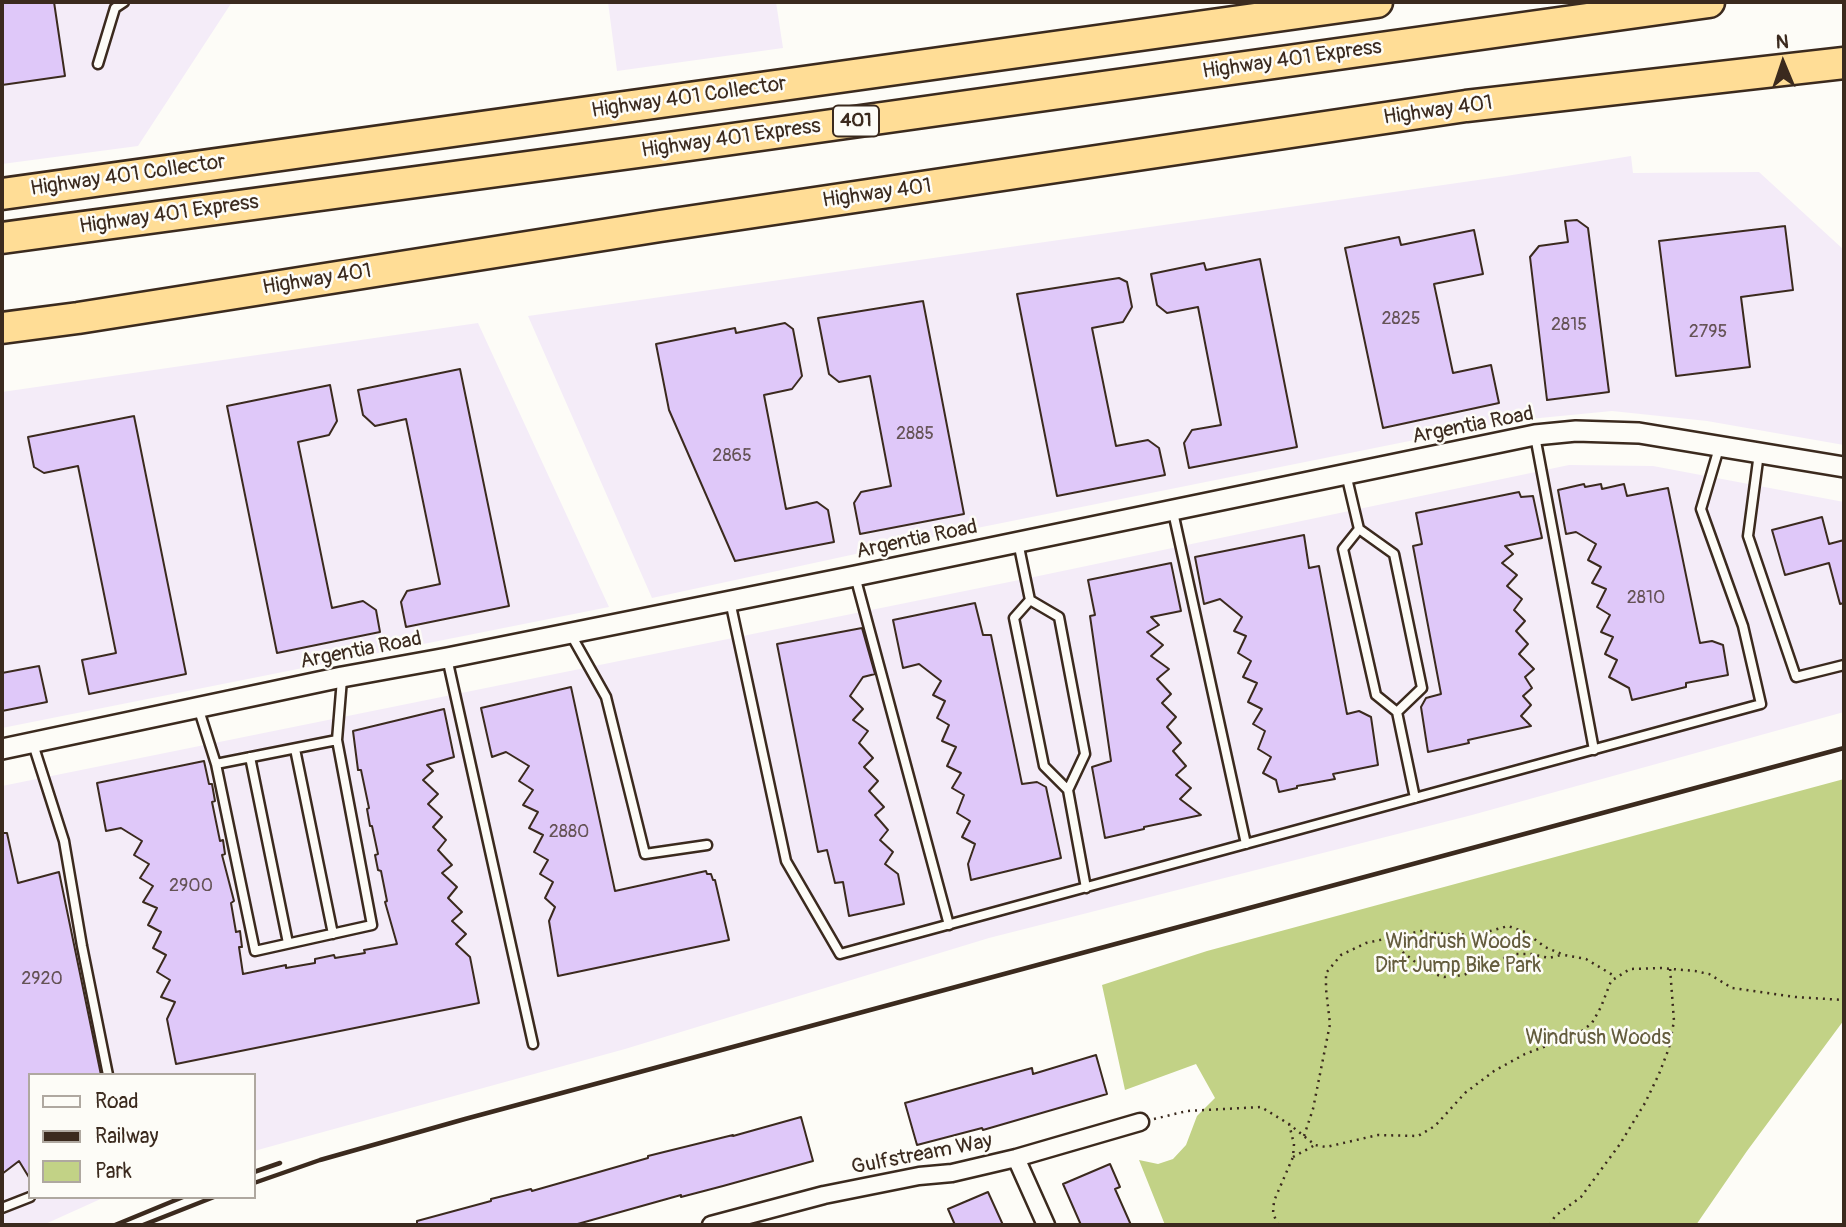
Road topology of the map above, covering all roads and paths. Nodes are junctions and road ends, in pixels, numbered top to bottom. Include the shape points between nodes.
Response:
1 (124, 2) edge
2 (1377, 2) edge
3 (1709, 2) edge
4 (1844, 48) edge
5 (1844, 63) edge
6 (98, 64) dead end
7 (1755, 72) junction
8 (2, 194) edge
9 (2, 238) edge
10 (2, 328) edge
11 (1535, 436) junction
12 (1719, 448) junction
13 (1759, 453) junction
14 (1844, 467) edge
15 (1346, 474) junction
16 (1173, 510) junction
17 (1359, 529) junction
18 (1018, 542) junction
19 (855, 576) junction
20 (1030, 600) junction
21 (730, 601) junction
22 (570, 632) junction
23 (447, 658) junction
24 (1844, 665) edge
25 (342, 677) junction
26 (198, 707) junction
27 (1397, 712) junction
28 (337, 740) junction
29 (33, 743) junction
30 (295, 748) junction
31 (2, 749) edge
32 (1594, 750) junction
33 (250, 757) junction
34 (216, 764) junction
35 (1068, 790) junction
36 (1415, 798) junction
37 (1245, 844) junction
38 (707, 845) dead end
39 (1086, 888) junction
40 (948, 925) junction
41 (333, 933) junction
42 (1386, 939) junction
43 (288, 943) junction
44 (1564, 955) junction
45 (1670, 968) junction
46 (1616, 977) junction
47 (1844, 1000) edge
48 (533, 1044) dead end
49 (108, 1073) edge
50 (1140, 1122) joint
51 (1289, 1124) junction
52 (1303, 1137) junction
53 (1315, 1145) junction
54 (1293, 1157) junction
55 (1016, 1158) junction
56 (28, 1198) edge
57 (2, 1208) edge
58 (757, 1219) edge
59 (711, 1225) edge
60 (1046, 1225) edge
61 (1278, 1225) edge
62 (1550, 1225) edge

1 - 6 lane via 115,8
2 - 8 highway, Highway 401 Collector / 401
3 - 9 highway, Highway 401 Express / 401
4 - 7 highway
5 - 7 highway
7 - 10 highway, Highway 401 via 1466,106
11 - 12 street, Argentia Road via 1576,431 1639,433
11 - 15 street, Argentia Road
11 - 32 lane
12 - 13 street, Argentia Road
12 - 32 lane via 1701,509 1743,626 1761,705
13 - 14 street, Argentia Road
13 - 24 lane via 1748,536 1796,677
15 - 16 street, Argentia Road
15 - 17 lane
16 - 18 street, Argentia Road
16 - 37 lane
17 - 27 lane via 1343,549 1376,695
17 - 27 lane via 1394,554 1422,688
18 - 19 street, Argentia Road
18 - 20 lane
19 - 21 street, Argentia Road
19 - 40 lane
20 - 35 lane via 1014,618 1044,766
20 - 35 lane via 1059,617 1085,754
21 - 22 street, Argentia Road
21 - 40 lane via 786,861 840,954
22 - 23 street, Argentia Road
22 - 38 lane via 606,697 645,854
23 - 25 street, Argentia Road
23 - 48 lane
25 - 26 street, Argentia Road
25 - 28 lane
26 - 29 street, Argentia Road
26 - 34 lane
27 - 36 lane
28 - 30 lane
28 - 41 lane via 372,925
29 - 31 street, Argentia Road
29 - 49 lane via 64,841
30 - 33 lane
30 - 41 lane
32 - 36 lane
33 - 34 lane
33 - 43 lane
34 - 43 lane via 255,951
35 - 39 lane
36 - 37 lane
37 - 39 lane
39 - 40 lane
41 - 43 lane
42 - 44 path via 1421,931 1483,933 1508,926
42 - 44 path via 1427,972 1444,977 1464,975 1513,954
42 - 52 path via 1341,955 1326,973 1330,1024
44 - 46 path via 1586,959
45 - 46 path via 1630,969
45 - 47 path via 1709,974 1732,988
45 - 62 path via 1674,1021 1659,1074 1620,1144 1581,1197
46 - 53 path via 1591,1023 1578,1034 1494,1071 1418,1136 1378,1135 1326,1147
50 - 51 path via 1187,1111 1261,1107
50 - 55 street, Gulfstream Way
51 - 52 path
51 - 54 path
52 - 53 path
53 - 54 path
54 - 61 path via 1274,1201
55 - 58 street, Gulfstream Way via 824,1195
55 - 60 street
56 - 57 lane
58 - 59 street, Gulfstream Way

